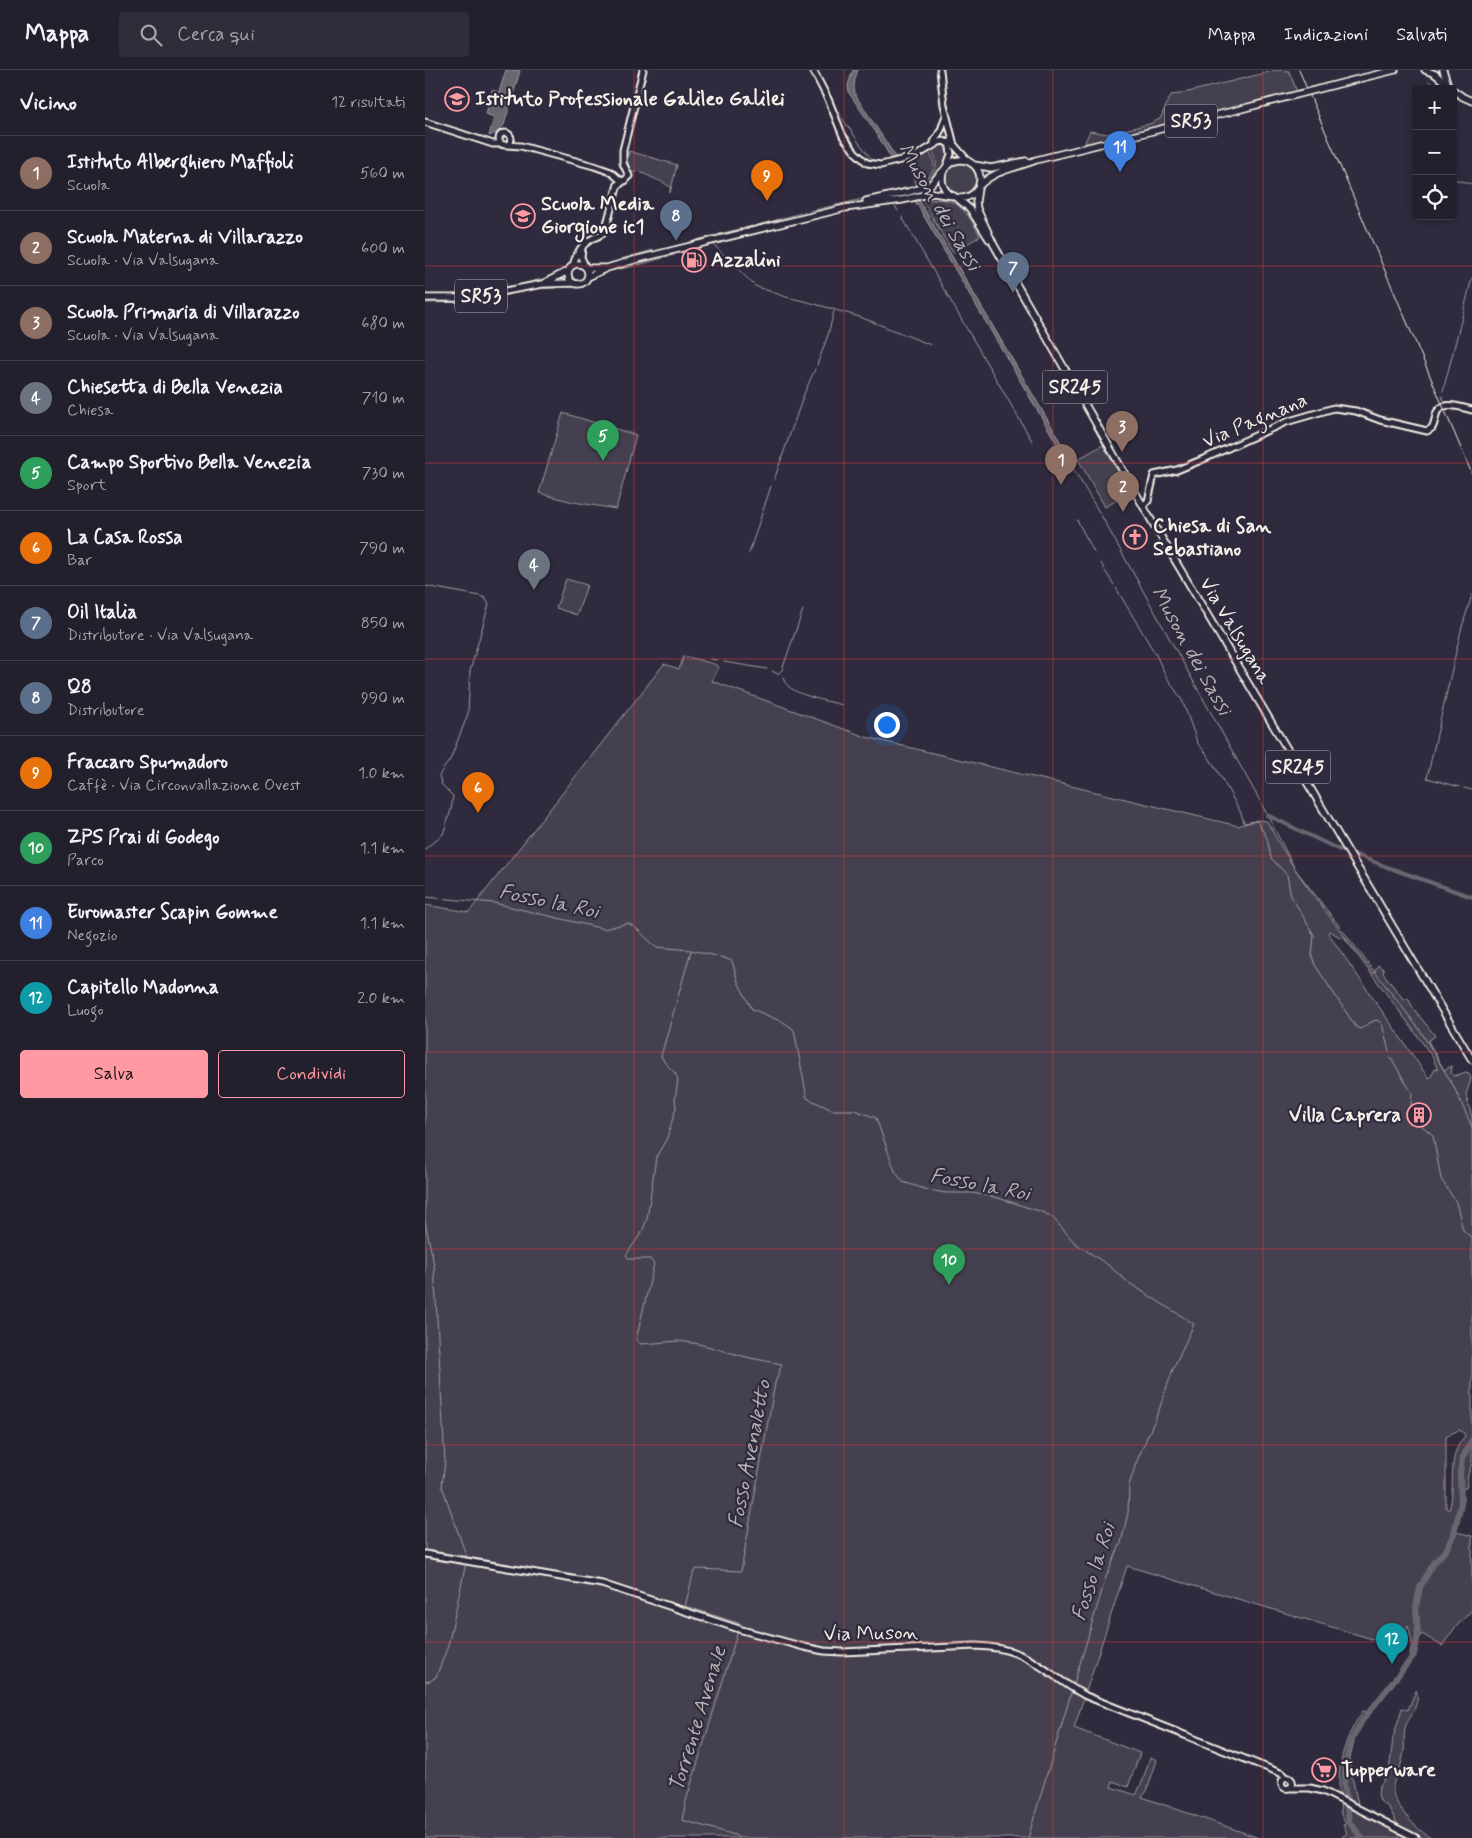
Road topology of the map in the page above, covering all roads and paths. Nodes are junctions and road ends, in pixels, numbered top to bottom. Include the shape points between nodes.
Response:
1 (643, 70) edge
2 (813, 70) edge
3 (940, 70) edge
4 (1395, 70) edge
5 (1425, 70) edge
6 (1443, 70) edge
7 (1448, 85) edge
8 (1450, 85) edge
9 (1457, 93) edge
10 (1472, 101) edge
11 (944, 105) junction
12 (945, 118) junction
13 (425, 122) edge
14 (939, 135) junction
15 (500, 136) junction
16 (948, 136) junction
17 (511, 138) junction
18 (483, 140) junction
19 (505, 144) junction
20 (949, 145) junction
21 (521, 146) junction
22 (931, 147) junction
23 (956, 149) junction
24 (1036, 160) junction
25 (623, 163) junction
26 (971, 163) junction
27 (946, 168) junction
28 (627, 172) junction
29 (619, 175) junction
30 (625, 181) junction
31 (978, 187) junction
32 (617, 188) junction
33 (920, 193) junction
34 (954, 196) junction
35 (994, 245) junction
36 (582, 248) junction
37 (573, 264) junction
38 (586, 267) junction
39 (607, 268) junction
40 (568, 271) junction
41 (588, 277) junction
42 (573, 283) junction
43 (541, 284) junction
44 (425, 298) edge
45 (1472, 410) edge
46 (1143, 506) junction
47 (1472, 1060) edge
48 (426, 1554) edge
49 (1270, 1770) junction
50 (1286, 1777) junction
51 (1281, 1782) junction
52 (1291, 1785) junction
53 (1416, 1838) edge

1 - 25 main road
2 - 22 main road via 840,131 864,161 877,165 921,154
3 - 11 main road
4 - 24 main road, SR53, bridge
5 - 7 main road
6 - 8 main road
9 - 10 main road
11 - 12 main road
11 - 23 main road
12 - 14 main road
12 - 16 main road
13 - 18 main road
14 - 16 main road
14 - 22 main road
15 - 17 main road via 506,133
15 - 18 main road
15 - 19 main road via 499,140
16 - 20 main road
16 - 23 main road
17 - 19 main road
17 - 21 main road
18 - 19 main road
19 - 21 main road
20 - 22 main road via 941,141
20 - 27 main road via 951,154
21 - 29 main road
23 - 26 main road
24 - 26 main road, SR53 via 991,168
24 - 31 main road, SR53 via 997,172
25 - 28 main road
25 - 29 main road
26 - 27 main road, SR53 via 955,161
26 - 31 main road via 978,172
27 - 33 main road, SR53
27 - 34 main road via 943,184
28 - 29 main road via 624,170
28 - 30 main road via 629,176
29 - 30 main road
29 - 32 main road
30 - 32 main road
31 - 34 main road, SR53 via 968,196
31 - 35 main road, Via Valsugana / SR245 via 977,209
32 - 36 main road via 605,231
33 - 34 main road, SR53
33 - 39 main road, SR53 via 845,208
34 - 35 main road, Via Valsugana / SR245 via 970,209
35 - 46 main road, Via Valsugana / SR245
36 - 37 main road
36 - 38 main road via 581,256
37 - 38 main road, SR53
37 - 40 main road, SR53
38 - 39 main road, SR53
38 - 41 main road
39 - 41 main road, SR53
40 - 42 main road
40 - 43 main road, SR53
41 - 42 main road, SR53 via 583,283
42 - 43 main road, SR53
43 - 44 main road, SR53 via 485,295
45 - 46 main road, Via Pagnana via 1443,406 1432,428 1427,431 1345,408 1324,409 1286,422 1177,470 1154,475
46 - 47 main road, Via Valsugana / SR245
48 - 49 main road, Via Muson via 601,1584 739,1629 833,1652 975,1646 1000,1648 1032,1660 1072,1689 1096,1701
49 - 50 main road, Via Muson
49 - 51 main road, Via Muson
50 - 51 main road
50 - 52 main road, Via Muson via 1291,1779
51 - 52 main road, Via Muson via 1285,1788
52 - 53 main road via 1316,1789

